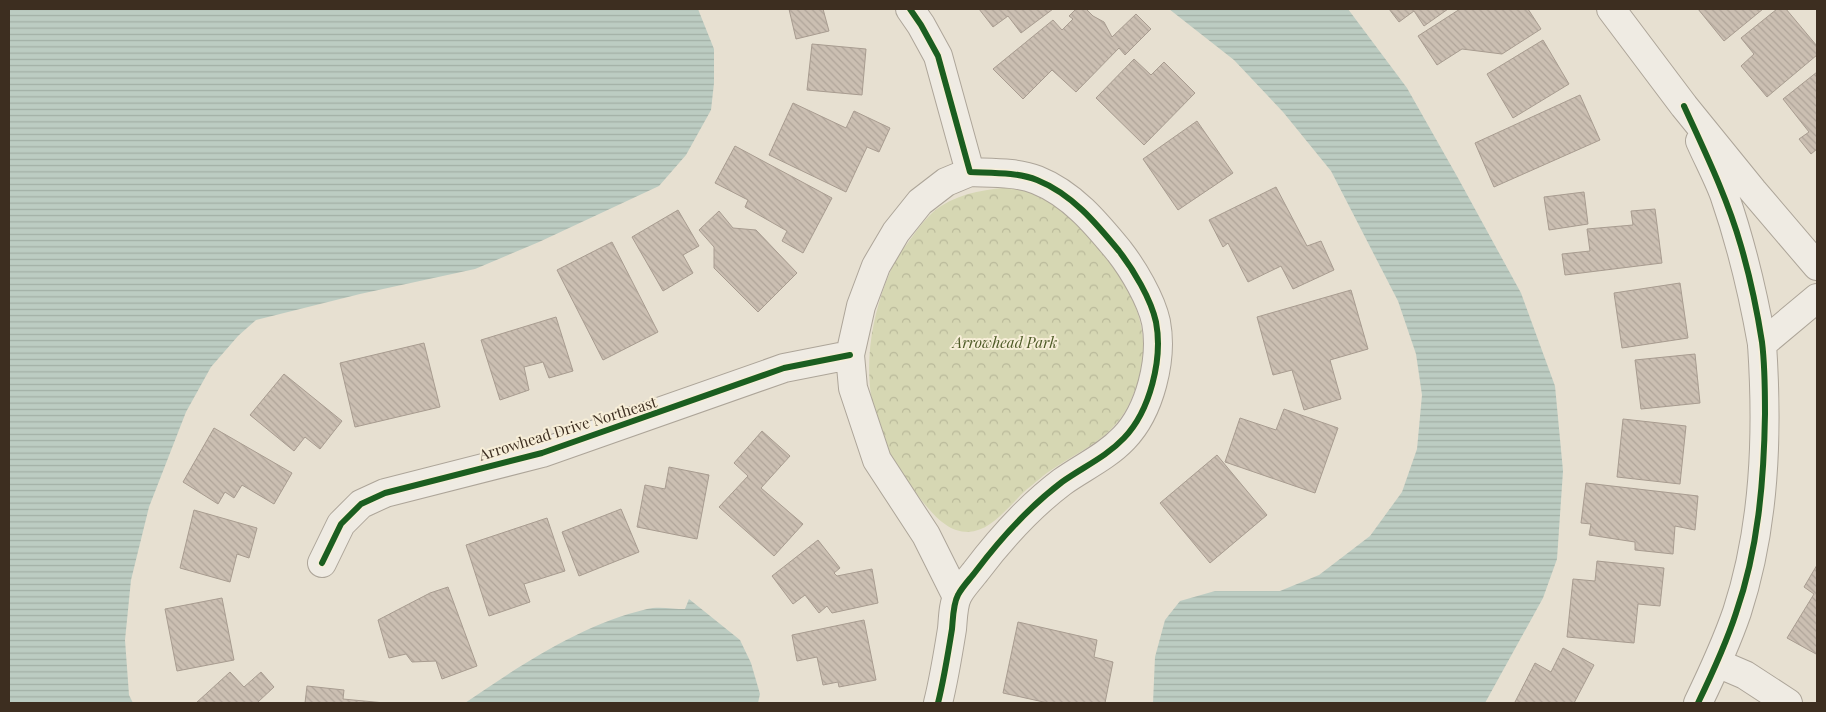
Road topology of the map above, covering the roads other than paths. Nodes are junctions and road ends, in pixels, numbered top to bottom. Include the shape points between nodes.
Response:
1 (910, 9) edge
2 (1611, 9) edge
3 (1684, 106) junction
4 (970, 172) junction
5 (1817, 266) edge
6 (1817, 298) edge
7 (1762, 344) junction
8 (850, 355) junction
9 (322, 563) dead end
10 (957, 597) junction
11 (1717, 663) junction
12 (938, 703) edge
13 (1698, 703) edge
14 (1788, 703) edge

1 - 4 street via 938,56
2 - 3 street
3 - 5 street
3 - 7 street via 1723,192 1741,246
4 - 8 street via 946,182 920,202 896,232 876,266 864,298
4 - 10 street via 1004,173 1036,180 1063,193 1095,222 1125,258 1144,291 1156,321 1158,353 1142,412 1124,438 1104,456 1062,482 1036,505 1000,540
6 - 7 street
7 - 11 street via 1765,433 1761,498 1737,612
8 - 9 street, Arrowhead Drive Northeast via 784,368 542,453 385,493 361,504 341,524
8 - 10 street via 853,388 877,460 926,535
10 - 12 street
11 - 13 street
11 - 14 street

